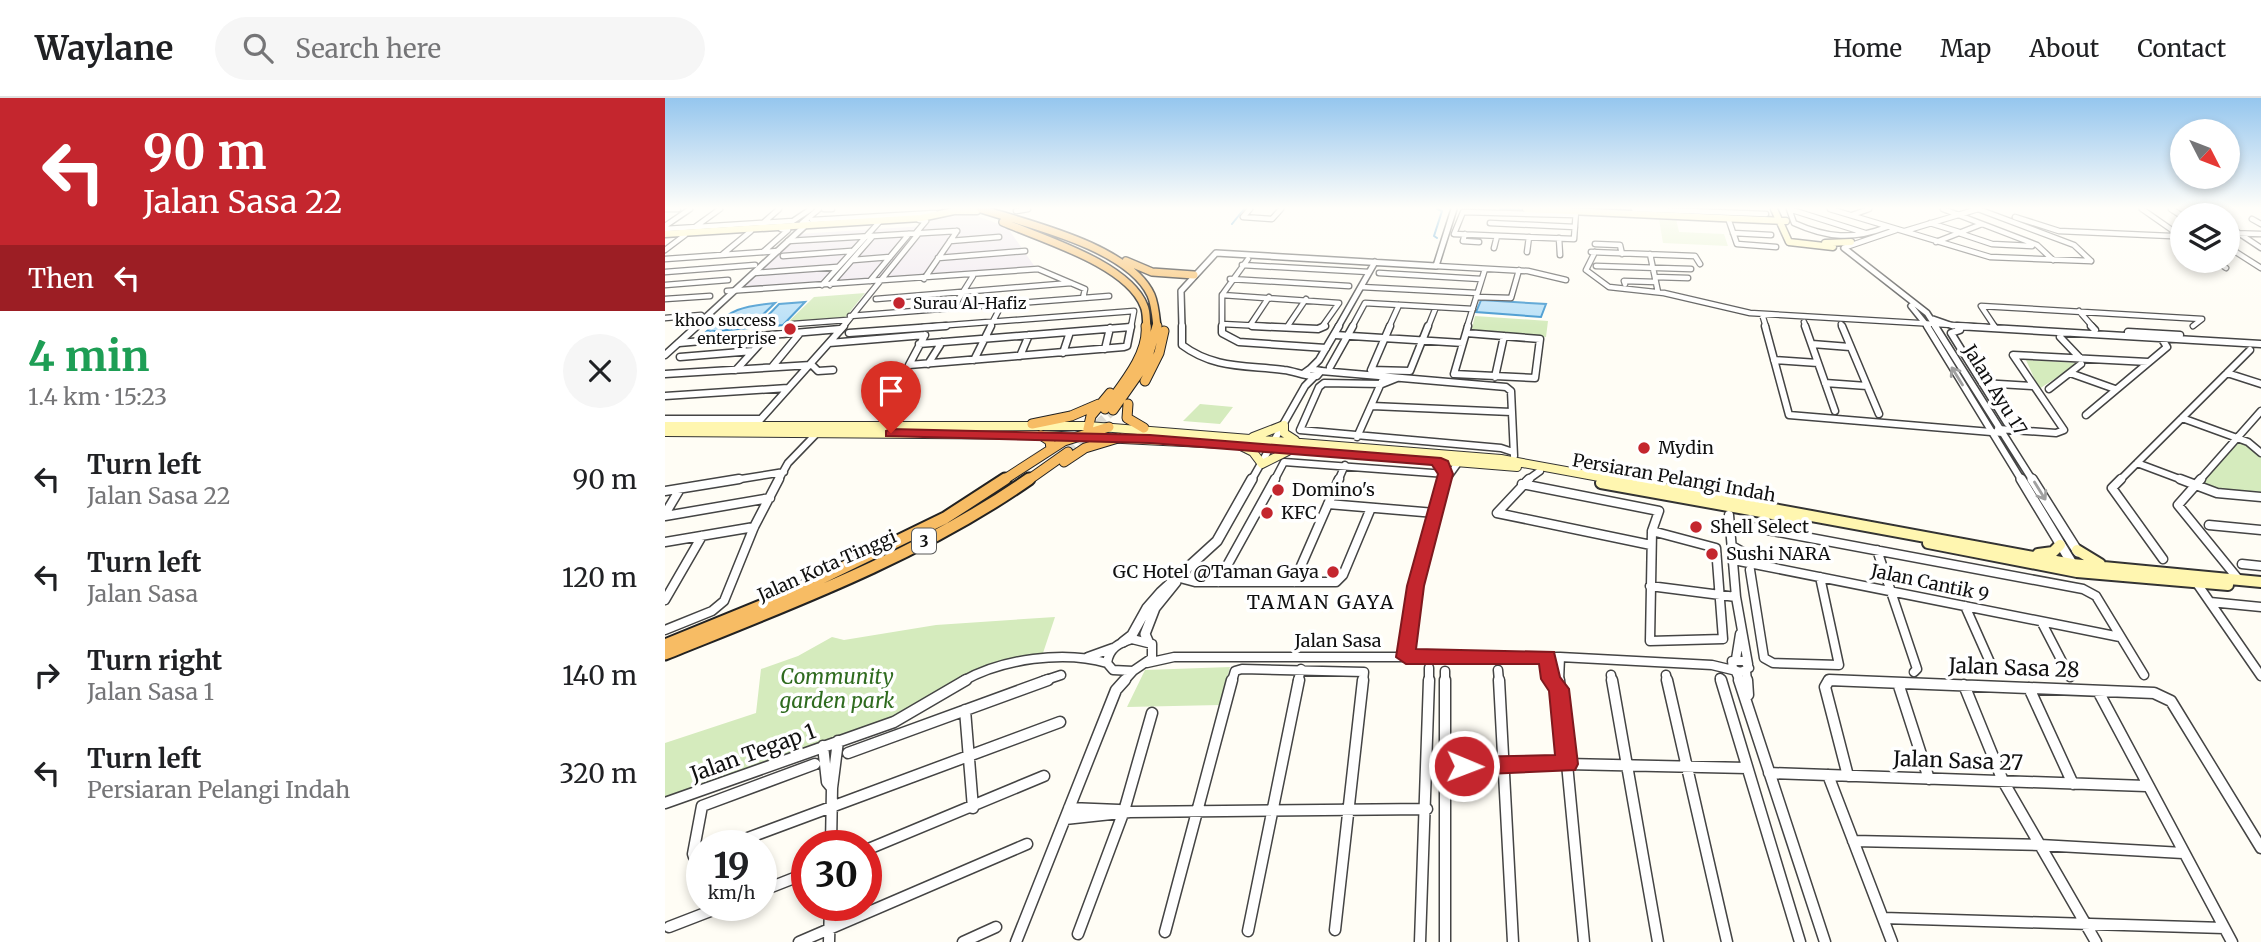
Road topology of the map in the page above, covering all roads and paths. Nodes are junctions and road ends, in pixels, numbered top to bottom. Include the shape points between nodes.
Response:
1 (730, 248) edge
2 (766, 248) edge
3 (774, 248) edge
4 (783, 248) edge
5 (854, 248) edge
6 (862, 248) edge
7 (899, 248) edge
8 (902, 248) edge
9 (945, 248) edge
10 (1065, 248) edge
11 (1089, 248) edge
12 (1439, 248) edge
13 (1527, 248) edge
14 (1560, 248) edge
15 (1621, 248) edge
16 (1845, 248) edge
17 (1845, 248) edge
18 (1956, 248) edge
19 (1982, 248) edge
20 (2041, 248) edge
21 (2078, 248) edge
22 (771, 251) junction
23 (852, 251) junction
24 (1025, 251) dead end
25 (762, 252) junction
26 (1527, 252) dead end
27 (780, 253) junction
28 (1971, 253) junction
29 (1622, 254) junction
30 (1650, 254) junction
31 (722, 255) junction
32 (1560, 255) dead end
33 (2240, 255) edge
34 (1111, 256) junction
35 (890, 257) junction
36 (939, 258) junction
37 (665, 259) edge
38 (1248, 259) dead end
39 (852, 260) junction
40 (2054, 260) junction
41 (1375, 262) junction
42 (1700, 264) dead end
43 (755, 265) junction
44 (1242, 265) junction
45 (1433, 266) junction
46 (1595, 266) dead end
47 (1622, 266) junction
48 (838, 267) junction
49 (1653, 267) junction
50 (2261, 268) edge
51 (1485, 269) junction
52 (1691, 269) dead end
53 (1518, 270) junction
54 (679, 271) junction
55 (1045, 271) junction
56 (665, 272) edge
57 (1369, 272) junction
58 (754, 273) junction
59 (1379, 273) dead end
60 (1194, 275) junction
61 (973, 276) junction
62 (925, 278) junction
63 (1688, 278) dead end
64 (1139, 279) junction
65 (1230, 279) junction
66 (1481, 279) junction
67 (729, 280) dead end
68 (1566, 280) dead end
69 (665, 283) edge
70 (874, 283) junction
71 (1072, 283) junction
72 (830, 285) junction
73 (1656, 285) junction
74 (821, 286) junction
75 (1349, 286) dead end
76 (1361, 287) junction
77 (964, 292) junction
78 (729, 293) junction
79 (919, 295) junction
80 (1221, 295) junction
81 (1476, 295) junction
82 (710, 296) dead end
83 (1109, 296) dead end
84 (1269, 297) junction
85 (1083, 298) junction
86 (665, 299) edge
87 (876, 299) dead end
88 (1306, 299) junction
89 (1002, 304) junction
90 (1399, 305) junction
91 (1436, 307) junction
92 (953, 308) junction
93 (1472, 309) junction
94 (2079, 311) junction
95 (907, 312) junction
96 (1762, 314) junction
97 (701, 315) junction
98 (1931, 317) junction
99 (665, 318) edge
100 (848, 318) junction
101 (994, 321) junction
102 (1804, 322) dead end
103 (1222, 324) junction
104 (1251, 324) junction
105 (1841, 324) dead end
106 (1925, 324) junction
107 (2004, 324) dead end
108 (1935, 325) junction
109 (1953, 326) junction
110 (2193, 326) dead end
111 (1131, 327) junction
112 (1287, 327) junction
113 (1110, 328) junction
114 (1995, 328) junction
115 (840, 329) junction
116 (2095, 330) junction
117 (800, 332) junction
118 (1070, 332) junction
119 (849, 333) dead end
120 (1466, 333) junction
121 (783, 334) junction
122 (768, 335) junction
123 (1029, 335) junction
124 (1335, 335) junction
125 (1347, 335) junction
126 (2180, 335) dead end
127 (1504, 336) junction
128 (2060, 337) junction
129 (1382, 338) junction
130 (985, 339) junction
131 (2162, 339) junction
132 (1423, 340) junction
133 (942, 342) junction
134 (2143, 342) dead end
135 (679, 343) junction
136 (829, 343) junction
137 (1463, 343) junction
138 (919, 344) junction
139 (1812, 344) junction
140 (2261, 344) edge
141 (1850, 347) junction
142 (665, 348) edge
143 (1327, 348) junction
144 (1105, 349) junction
145 (2250, 350) dead end
146 (753, 351) junction
147 (1063, 353) junction
148 (665, 355) edge
149 (1020, 356) junction
150 (680, 357) dead end
151 (974, 360) junction
152 (1774, 360) junction
153 (2080, 360) junction
154 (2148, 362) junction
155 (1818, 363) junction
156 (928, 364) junction
157 (812, 365) junction
158 (772, 367) junction
159 (736, 370) junction
160 (833, 370) dead end
161 (1331, 371) junction
162 (1313, 373) junction
163 (2070, 373) junction
164 (2227, 373) junction
165 (665, 374) edge
166 (1495, 377) junction
167 (1383, 381) junction
168 (1825, 383) junction
169 (1982, 383) junction
170 (2261, 384) edge
171 (1867, 386) junction
172 (2032, 386) junction
173 (788, 388) junction
174 (2049, 389) dead end
175 (2115, 389) junction
176 (665, 396) edge
177 (1128, 404) junction
178 (1372, 406) junction
179 (1106, 410) junction
180 (1835, 411) dead end
181 (2261, 411) edge
182 (1878, 414) dead end
183 (1511, 415) junction
184 (2086, 415) dead end
185 (2182, 418) junction
186 (665, 419) edge
187 (756, 422) junction
188 (2007, 422) dead end
189 (1021, 424) junction
190 (1032, 424) junction
191 (1284, 425) junction
192 (665, 426) edge
193 (1109, 427) joint
194 (1144, 428) junction
195 (1159, 430) junction
196 (1990, 430) junction
197 (1085, 431) junction
198 (2002, 431) junction
199 (665, 432) edge
200 (770, 433) junction
201 (817, 433) junction
202 (1014, 435) junction
203 (1041, 435) junction
204 (1357, 437) junction
205 (1118, 438) junction
206 (2239, 438) junction
207 (1150, 439) junction
208 (1238, 441) junction
209 (1273, 444) junction
210 (1305, 447) junction
211 (1066, 449) junction
212 (2261, 453) edge
213 (1513, 456) junction
214 (1435, 461) junction
215 (1458, 463) junction
216 (2137, 463) junction
217 (1262, 464) junction
218 (1345, 464) junction
219 (1540, 471) junction
220 (784, 472) junction
221 (1446, 474) junction
222 (1522, 484) junction
223 (2196, 485) junction
224 (680, 489) junction
225 (1636, 489) junction
226 (665, 491) edge
227 (2261, 497) edge
228 (770, 498) junction
229 (1706, 502) junction
230 (1328, 504) junction
231 (1371, 508) junction
232 (1656, 510) junction
233 (1757, 511) junction
234 (1435, 513) junction
235 (1729, 515) junction
236 (666, 516) edge
237 (1741, 525) dead end
238 (2209, 525) dead end
239 (754, 527) junction
240 (2261, 530) edge
241 (1651, 531) junction
242 (702, 536) junction
243 (665, 542) edge
244 (1651, 545) junction
245 (2060, 545) junction
246 (1732, 546) junction
247 (1877, 550) junction
248 (2077, 550) junction
249 (2031, 556) junction
250 (1734, 559) junction
251 (2163, 559) dead end
252 (2242, 564) dead end
253 (2261, 566) edge
254 (1768, 567) junction
255 (2114, 568) junction
256 (2082, 569) junction
257 (1751, 570) dead end
258 (2182, 574) junction
259 (1820, 577) junction
260 (1178, 580) junction
261 (2239, 580) junction
262 (1218, 582) junction
263 (1294, 582) junction
264 (2196, 582) junction
265 (2261, 582) edge
266 (1650, 586) junction
267 (2261, 589) edge
268 (1890, 591) junction
269 (1721, 595) junction
270 (1736, 597) junction
271 (665, 600) edge
272 (2210, 602) junction
273 (1965, 606) junction
274 (769, 607) junction
275 (2261, 607) edge
276 (2042, 622) junction
277 (665, 630) edge
278 (1741, 630) junction
279 (2120, 637) junction
280 (1123, 642) junction
281 (1151, 644) junction
282 (665, 645) edge
283 (1113, 648) junction
284 (665, 654) edge
285 (1087, 657) junction
286 (1174, 657) junction
287 (1406, 657) junction
288 (1547, 657) junction
289 (1560, 657) junction
290 (1147, 663) junction
291 (1734, 665) junction
292 (1110, 667) junction
293 (1429, 668) dead end
294 (1747, 668) junction
295 (1301, 669) junction
296 (1993, 669) dead end
297 (1499, 670) dead end
298 (1133, 671) junction
299 (1445, 671) dead end
300 (1915, 672) dead end
301 (1061, 675) dead end
302 (1611, 675) dead end
303 (1666, 675) dead end
304 (2144, 675) dead end
305 (2261, 675) edge
306 (2070, 677) dead end
307 (1720, 678) dead end
308 (1898, 682) junction
309 (1964, 685) junction
310 (2029, 688) junction
311 (1559, 689) junction
312 (1116, 690) junction
313 (2098, 691) junction
314 (1748, 699) junction
315 (965, 710) junction
316 (1152, 713) dead end
317 (1060, 722) dead end
318 (838, 741) junction
319 (823, 746) junction
320 (848, 753) dead end
321 (969, 756) junction
322 (815, 764) dead end
323 (1567, 764) junction
324 (1444, 766) junction
325 (1628, 766) junction
326 (1689, 766) junction
327 (1504, 767) junction
328 (1747, 768) junction
329 (1769, 774) junction
330 (1828, 775) junction
331 (1044, 776) dead end
332 (1848, 776) junction
333 (1929, 779) junction
334 (2003, 782) junction
335 (2073, 784) junction
336 (2146, 786) junction
337 (832, 788) junction
338 (665, 803) edge
339 (832, 807) junction
340 (973, 808) junction
341 (1069, 808) junction
342 (1427, 809) junction
343 (1126, 812) junction
344 (1198, 812) junction
345 (1271, 812) junction
346 (1349, 812) junction
347 (1065, 819) junction
348 (697, 830) edge
349 (770, 830) edge
350 (831, 830) edge
351 (1853, 841) junction
352 (882, 844) edge
353 (1027, 844) dead end
354 (2040, 845) junction
355 (2261, 848) edge
356 (2183, 853) junction
357 (1883, 918) junction
358 (686, 920) edge
359 (2085, 923) junction
360 (669, 927) dead end
361 (996, 927) dead end
362 (2224, 928) junction
363 (1335, 930) dead end
364 (1248, 931) dead end
365 (1164, 932) dead end
366 (1078, 934) dead end
367 (829, 936) edge
368 (799, 942) edge
369 (963, 942) edge
370 (1016, 942) edge
371 (1420, 942) edge
372 (1445, 942) edge
373 (1513, 942) edge
374 (1584, 942) edge
375 (1658, 942) edge
376 (1727, 942) edge
377 (1800, 942) edge
378 (1825, 942) edge
379 (1892, 942) edge
380 (2096, 942) edge
381 (2232, 942) edge

1 - 31 street
2 - 25 street
3 - 22 street
4 - 27 street
5 - 23 street
6 - 39 street
7 - 35 street
8 - 70 street
9 - 36 street
10 - 179 highway via 1130,284 1144,299 1148,316
11 - 34 highway
12 - 45 street
13 - 26 street
14 - 32 street
15 - 29 street
16 - 98 street, Jalan Ayu 17
17 - 106 street, Jalan Ayu 17 via 1913,307
18 - 28 street
19 - 28 street
20 - 40 street
21 - 40 street via 2091,261
22 - 25 street
22 - 27 street
22 - 43 street
23 - 27 street
23 - 48 street
24 - 36 street
25 - 31 street
27 - 58 street
28 - 40 street
29 - 30 street
29 - 73 street via 1593,252 1586,268 1609,287 1645,291
30 - 42 street via 1696,256
30 - 49 street
31 - 37 street
33 - 50 street
34 - 60 highway via 1151,272
34 - 64 highway
35 - 39 street
35 - 70 street
36 - 62 street
38 - 44 street
39 - 72 street
41 - 45 street
41 - 57 street
41 - 60 street via 1216,253
43 - 54 street
43 - 78 street
44 - 57 street
44 - 65 street
45 - 51 street
46 - 47 street
47 - 49 street
47 - 73 street via 1625,284
48 - 58 street
48 - 74 street
49 - 52 street
49 - 73 street
51 - 53 street
51 - 66 street
53 - 68 street
53 - 81 street via 1511,298
54 - 56 street
54 - 69 street
55 - 61 street
55 - 62 street
55 - 71 street
57 - 76 street
58 - 78 street
59 - 66 street
60 - 162 street via 1181,291 1182,345 1195,356 1214,364
61 - 62 street
61 - 77 street
62 - 70 street
63 - 73 street
64 - 177 highway via 1152,286 1160,298 1164,330 1154,365
64 - 179 highway via 1156,307 1157,332 1145,366
65 - 75 street
65 - 80 street
66 - 81 street
67 - 69 street
70 - 72 street
70 - 100 street
71 - 77 street
71 - 85 street via 1086,290
72 - 74 street
73 - 96 street via 1669,294
74 - 78 street
76 - 81 street
76 - 124 street
77 - 79 street
77 - 92 street
78 - 97 street
78 - 135 street
79 - 87 street
79 - 95 street
80 - 84 street
80 - 103 street
81 - 93 street
82 - 86 street
83 - 85 street
84 - 88 street
84 - 104 street
85 - 89 street
88 - 112 street
88 - 112 street via 1339,301 1322,328
89 - 92 street
89 - 101 street
90 - 91 street
90 - 125 street via 1365,303
90 - 129 street
91 - 93 street
91 - 132 street
92 - 95 street
93 - 120 street
94 - 110 street via 2202,319
94 - 114 street via 1981,306
94 - 116 street
95 - 100 street
96 - 106 street
96 - 152 street
97 - 99 street
97 - 142 street
98 - 108 street, Jalan Ayu 17
98 - 109 street
100 - 115 street
100 - 121 street via 793,324
101 - 111 street via 1134,310
101 - 119 street
101 - 130 street
102 - 139 street
103 - 104 street
103 - 143 street via 1222,333 1239,342
104 - 112 street
105 - 141 street
106 - 108 street
196 -> 106 street, Jalan Ayu 17
107 - 116 street
108 - 109 street
108 - 198 street, Jalan Ayu 17
109 - 114 street
111 - 113 street
111 - 144 street via 1126,346
113 - 118 street
113 - 144 street
114 - 131 street
115 - 117 street
115 - 136 street
116 - 126 street
117 - 121 street
117 - 158 street
118 - 123 street
118 - 147 street
120 - 127 street
120 - 137 street
121 - 122 street
122 - 135 street
122 - 146 street
123 - 130 street
123 - 149 street
124 - 125 street
124 - 143 street
125 - 129 street
125 - 161 street
127 - 166 street
127 - 166 street via 1540,340 1536,378
128 - 134 street
128 - 153 street
128 - 169 street via 1953,331
129 - 132 street
129 - 132 street via 1369,369 1408,372
130 - 133 street
130 - 151 street
131 - 140 street
131 - 154 street via 2167,347
132 - 137 street
133 - 138 street
133 - 156 street
135 - 148 street
136 - 138 street via 925,335
136 - 157 street
137 - 166 street via 1454,374
138 - 156 street via 907,365
139 - 141 street
139 - 155 street
141 - 171 street
143 - 162 street
144 - 147 street
145 - 164 street
146 - 150 street
146 - 159 street
147 - 149 street
149 - 151 street
151 - 156 street
152 - 155 street
152 - 196 street via 1789,415
153 - 154 street
153 - 163 street
153 - 172 street via 2013,355
154 - 175 street
155 - 168 street
157 - 158 street
157 - 160 street via 818,371
157 - 173 street
158 - 159 street
159 - 165 street
161 - 162 street
161 - 167 street
162 - 191 street
163 - 174 street
163 - 175 street
164 - 170 street
164 - 185 street
167 - 178 street
167 - 183 street via 1499,385 1511,391
167 - 204 street via 1324,383 1300,430
168 - 171 street
168 - 180 street
169 - 172 street
169 - 188 street
171 - 182 street
172 - 198 street via 2063,432
173 - 176 street
173 - 187 street
175 - 184 street
177 - 179 highway
177 - 194 highway via 1127,418
178 - 183 street
178 - 204 street
179 - 190 highway
179 - 197 highway
179 - 197 highway
181 - 206 street
183 - 213 street
185 - 206 street
185 - 216 street
186 - 187 street
187 - 189 main road
187 - 192 main road
187 - 200 street via 752,429
189 - 190 main road
189 - 202 main road via 1026,429
190 - 197 main road
191 - 208 main road
191 - 209 street
191 - 210 main road via 1288,436
193 - 194 main road, Persiaran Pelangi Indah
193 - 197 highway
194 - 195 main road, Persiaran Pelangi Indah
195 - 207 main road via 1149,434
195 - 208 main road, Persiaran Pelangi Indah
196 - 198 street
196 - 245 street, Jalan Ayu 17
197 - 203 main road
197 - 205 main road, Persiaran Pelangi Indah
197 - 211 highway
197 - 211 highway
198 -> 248 street, Jalan Ayu 17
199 - 200 main road
200 - 201 main road
201 - 202 main road
201 - 220 street
202 - 203 main road
203 - 211 highway
204 - 213 street via 1501,447
205 - 207 main road, Persiaran Pelangi Indah
205 - 211 highway
206 - 212 street
206 - 223 street
207 - 208 main road, Persiaran Pelangi Indah
208 - 209 main road, Persiaran Pelangi Indah
208 - 217 main road
209 - 210 main road, Persiaran Pelangi Indah
209 - 217 street
210 - 213 main road, Persiaran Pelangi Indah
210 - 214 main road, Persiaran Pelangi Indah
210 - 217 main road
211 - 274 highway
211 - 274 highway, Jalan Kota Tinggi / 3 via 1027,482 957,524 853,575
213 - 215 main road, Persiaran Pelangi Indah
213 - 219 main road, Persiaran Pelangi Indah
213 - 249 main road, Persiaran Pelangi Indah
214 - 215 main road, Persiaran Pelangi Indah
214 - 221 street via 1443,464
215 - 221 street
216 - 223 street
216 - 251 street via 2112,488
217 - 260 street via 1217,541
218 - 221 street
218 - 230 street
218 - 262 street via 1280,465
219 - 222 street
219 - 225 main road, Persiaran Pelangi Indah
220 - 224 street
220 - 228 street
221 - 234 street
222 - 232 street
222 - 244 street via 1497,513
223 - 227 street via 2217,493
223 - 261 street via 2178,505
224 - 226 street
224 - 236 street
225 - 229 main road, Persiaran Pelangi Indah
225 - 232 street via 1650,497
228 - 236 street
228 - 239 street
229 - 233 main road, Persiaran Pelangi Indah
229 - 235 street
230 - 231 street
230 - 263 street
231 - 234 street
231 - 263 street via 1339,580
232 - 241 street
233 - 235 street
233 - 256 main road, Persiaran Pelangi Indah
234 - 287 street via 1416,586
235 - 246 street
237 - 247 street
238 - 240 street
239 - 242 street
239 - 277 street via 724,601 712,611
241 - 244 street
241 - 269 street via 1716,548
242 - 243 street
242 - 271 street
244 - 266 street
245 - 249 main road via 2053,552
245 - 256 street, Jalan Ayu 17
246 - 250 street
246 - 254 street
247 - 268 street
247 - 279 street via 2083,589 2096,596
248 - 255 main road
248 - 256 street, Jalan Ayu 17
249 - 256 main road, Persiaran Pelangi Indah
250 - 254 street, Jalan Cantik 9
250 - 270 street
252 - 253 street
254 - 259 street, Jalan Cantik 9
255 - 256 main road, Persiaran Pelangi Indah
255 - 258 main road, Persiaran Pelangi Indah
256 - 264 main road, Persiaran Pelangi Indah
257 - 259 street via 1764,658 1773,663 1835,666 1840,662
258 - 261 main road, Persiaran Pelangi Indah
258 - 264 main road
259 - 268 street, Jalan Cantik 9
260 - 262 street
260 - 280 street via 1147,608
260 - 281 street via 1150,617 1145,634
261 - 265 main road, Persiaran Pelangi Indah
262 - 263 street
264 - 267 main road, Persiaran Pelangi Indah
264 - 272 street
266 - 269 street
266 - 269 street via 1650,641 1724,639
268 - 273 street, Jalan Cantik 9
268 - 300 street
269 - 270 street
270 - 278 street
272 - 275 street
272 - 305 street
273 - 276 street, Jalan Cantik 9
273 - 296 street
274 - 282 highway, Jalan Kota Tinggi / 3
274 - 284 highway, Jalan Kota Tinggi / 3
276 - 279 street, Jalan Cantik 9
276 - 306 street
278 - 291 street
278 - 294 street
279 - 304 street
280 - 281 street
280 - 283 street, Jalan Tegap 1
281 - 286 street, Jalan Sasa
281 - 290 street
283 - 285 street, Jalan Tegap 1
283 - 292 street
285 - 292 street, Jalan Tegap 1
285 - 318 street, Jalan Tegap 1 via 983,669 909,715
286 - 287 street, Jalan Sasa
286 - 290 street, Jalan Sasa
287 - 288 street, Jalan Sasa
288 - 289 street, Jalan Sasa
288 - 311 street via 1550,679
289 - 291 street, Jalan Sasa
289 - 311 street
290 - 298 street, Jalan Sasa
291 - 294 street, Jalan Sasa
291 - 314 street
292 - 298 street, Jalan Tegap 1
292 - 312 street
293 - 342 street
294 - 314 street
295 - 344 street via 1235,671
295 - 345 street
295 - 346 street via 1364,672
297 - 327 street
298 - 312 street
299 - 324 street
301 - 315 street
302 - 325 street
303 - 326 street
307 - 328 street
308 - 309 street, Jalan Sasa 28
308 - 332 street, Jalan Sasa 28 via 1826,681
308 - 333 street
309 - 310 street, Jalan Sasa 28
309 - 334 street
310 - 313 street, Jalan Sasa 28
310 - 335 street
311 - 323 street
312 - 341 street
313 - 336 street, Jalan Sasa 28
313 - 355 street via 2154,693 2171,701
314 - 329 street
315 - 320 street
315 - 321 street
316 - 343 street
317 - 321 street
318 - 319 street, Jalan Tegap 1
318 - 337 street
319 - 337 street via 827,782
319 - 338 street, Jalan Tegap 1
321 - 339 street
321 - 340 street
322 - 348 street via 702,806
323 - 325 street
323 - 327 street
323 - 374 street
324 - 327 street
324 - 372 street
325 - 326 street
325 - 375 street
326 - 328 street
326 - 376 street
327 - 373 street
328 - 377 street
329 - 330 street, Jalan Sasa 27
329 - 378 street
330 - 332 street, Jalan Sasa 27
330 - 351 street
331 - 340 street
332 - 333 street, Jalan Sasa 27
333 - 334 street, Jalan Sasa 27
334 - 335 street, Jalan Sasa 27
334 - 354 street
335 - 336 street, Jalan Sasa 27
336 - 356 street, Jalan Sasa 28
337 - 339 street
339 - 349 street
339 - 350 street
340 - 352 street
341 - 343 street
341 - 347 street
342 - 346 street
342 - 371 street
343 - 344 street
343 - 347 street
343 - 366 street
344 - 345 street
344 - 365 street
345 - 346 street
345 - 364 street
346 - 363 street
347 - 370 street
351 - 354 street
351 - 357 street
353 - 367 street
354 - 356 street
354 - 359 street
356 - 362 street, Jalan Sasa 28
357 - 359 street
357 - 379 street
358 - 360 street
359 - 362 street
359 - 380 street
361 - 369 street
362 - 381 street, Jalan Sasa 28
367 - 368 street

